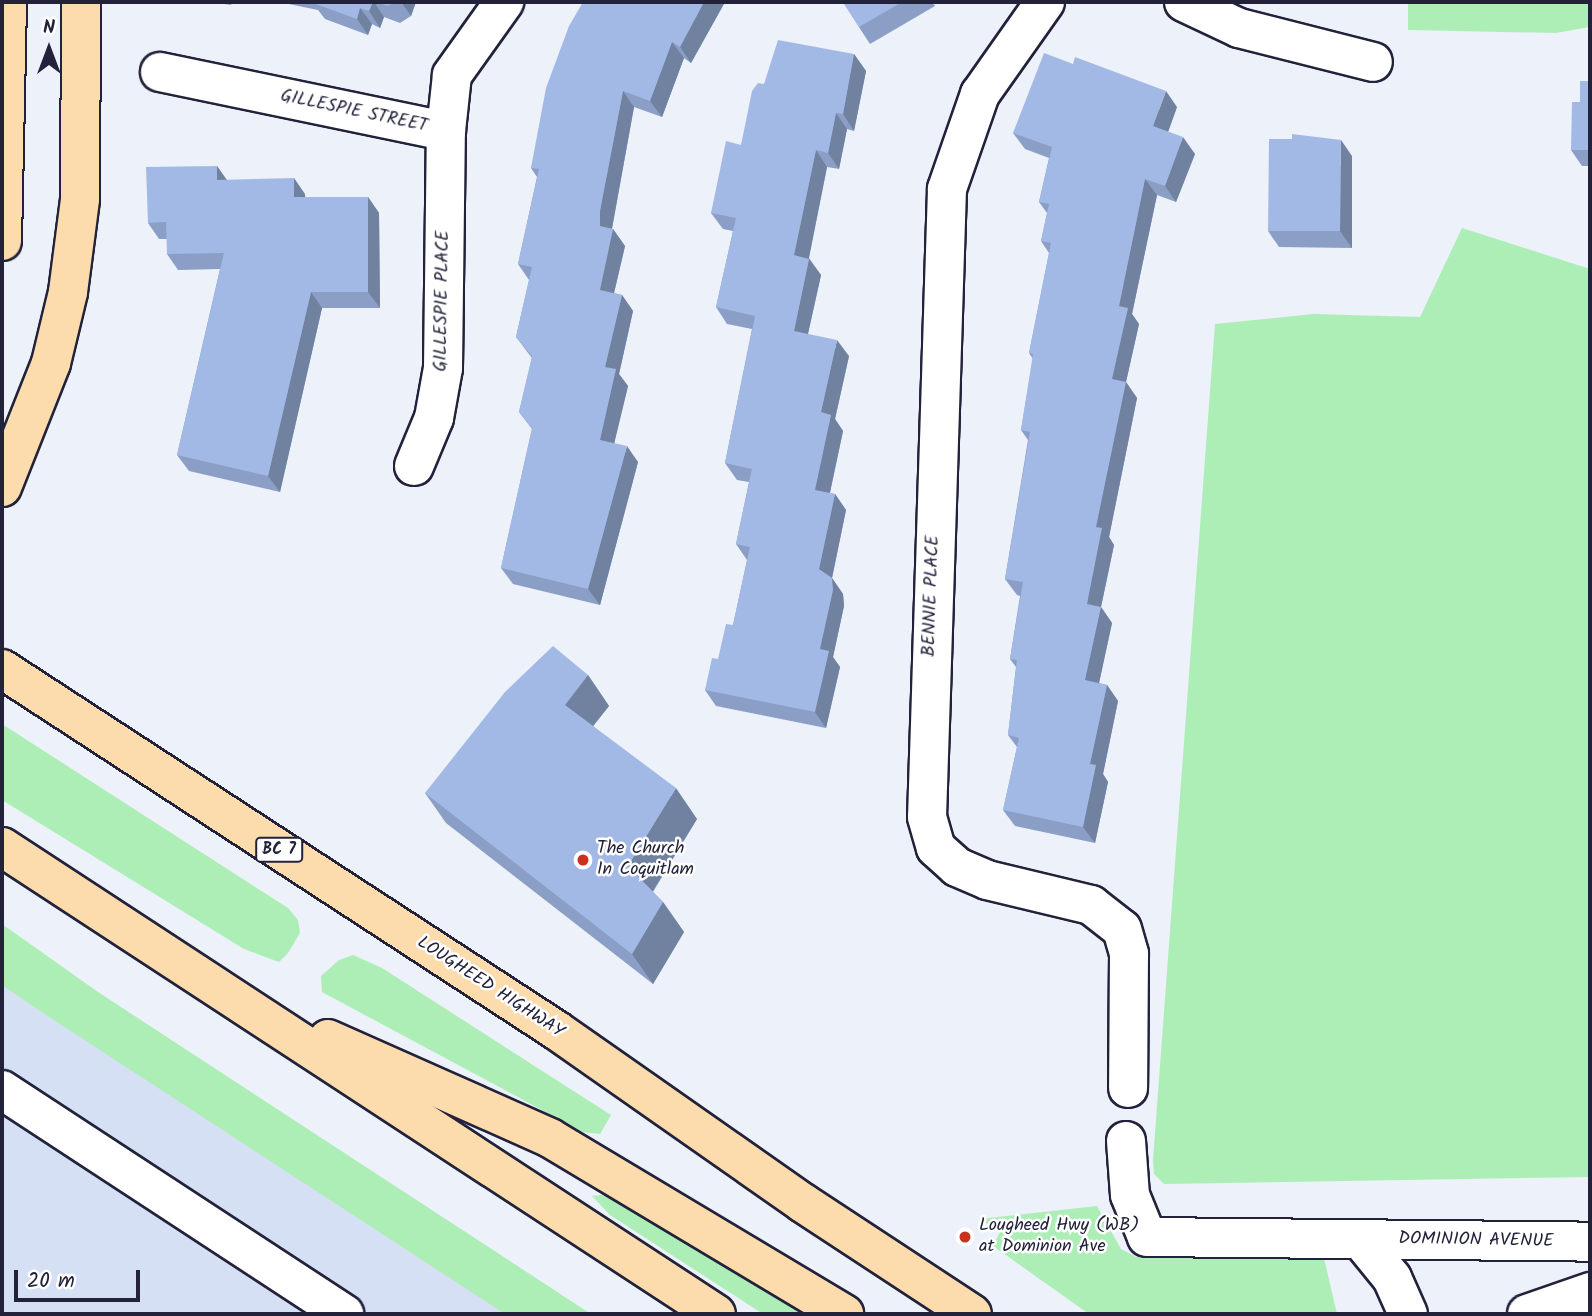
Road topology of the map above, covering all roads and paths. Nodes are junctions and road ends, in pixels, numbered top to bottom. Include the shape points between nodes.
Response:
1 (7, 2) edge
2 (81, 2) edge
3 (504, 2) edge
4 (1045, 2) edge
5 (1184, 2) edge
6 (1373, 62) dead end
7 (160, 72) dead end
8 (446, 131) junction
9 (2, 241) edge
10 (414, 466) dead end
11 (2, 487) edge
12 (2, 669) edge
13 (2, 847) edge
14 (218, 990) junction
15 (1128, 1087) dead end
16 (2, 1090) edge
17 (1126, 1141) dead end
18 (1361, 1240) junction
19 (1590, 1242) edge
20 (1590, 1292) edge
21 (344, 1314) edge
22 (716, 1314) edge
23 (844, 1314) edge
24 (972, 1314) edge
25 (1408, 1314) edge
26 (1528, 1314) edge

1 - 9 main road
2 - 11 main road via 80,199 68,292 51,363
3 - 8 street, GILLESPIE STREET via 452,75
4 - 15 street, BENNIE PLACE via 980,94 947,189 927,817 936,848 957,867 986,880 1091,905 1122,929 1129,954
5 - 6 street via 1239,27
7 - 8 street, GILLESPIE STREET
8 - 10 street, GILLESPIE PLACE via 443,368 434,418
12 - 24 main road, LOUGHEED HIGHWAY / BC 7 via 556,1030
13 - 14 main road
14 - 22 main road
14 - 23 main road via 550,1138
16 - 21 street
17 - 18 street, DOMINION AVENUE via 1130,1195 1147,1237
18 - 19 street, DOMINION AVENUE
18 - 25 street, DOMINION AVENUE via 1392,1279
20 - 26 street

